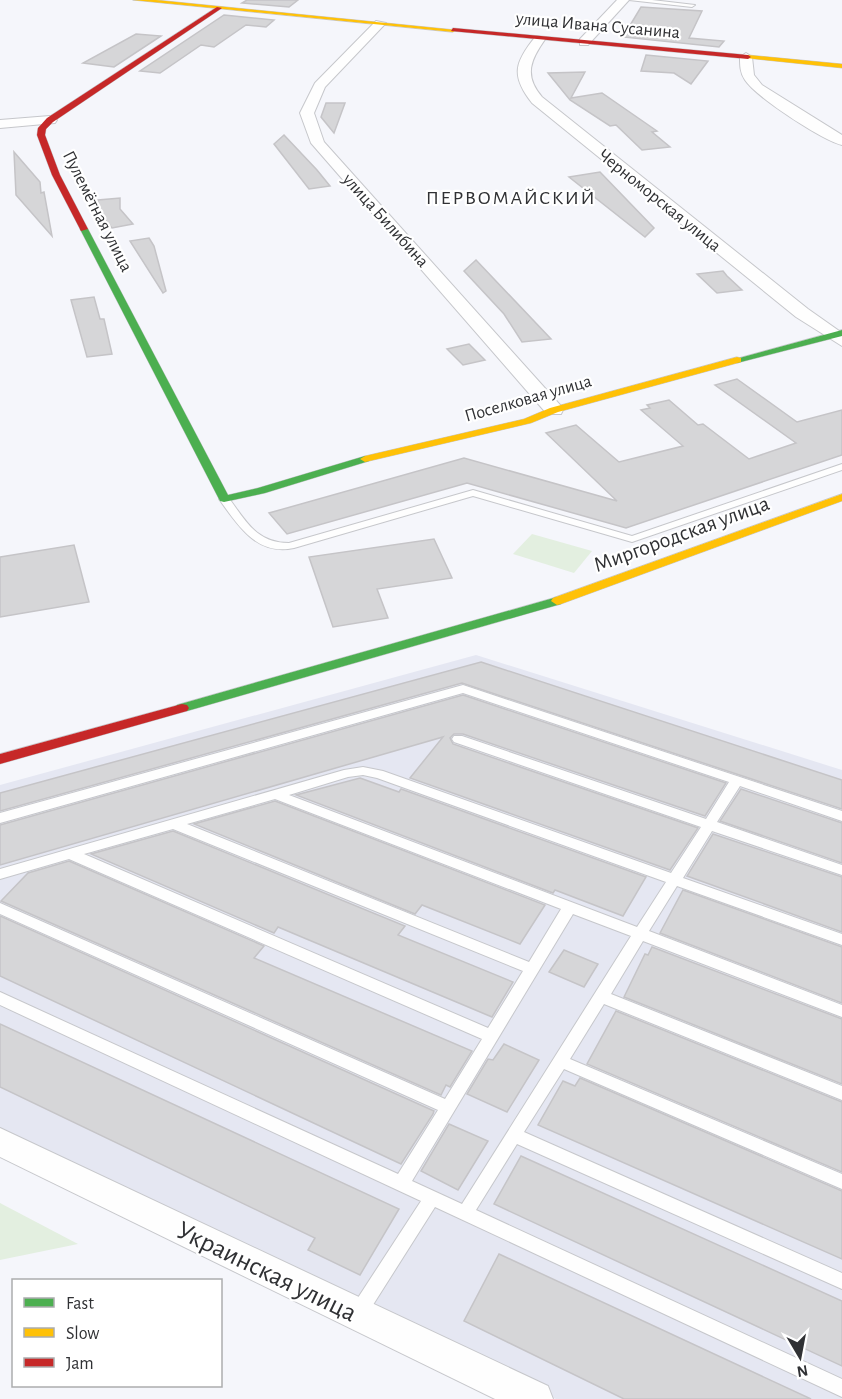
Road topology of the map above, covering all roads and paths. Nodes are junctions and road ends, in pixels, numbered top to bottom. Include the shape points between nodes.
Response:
1 (136, 0) edge
2 (623, 0) edge
3 (632, 0) edge
4 (692, 5) dead end
5 (219, 8) junction
6 (380, 23) junction
7 (540, 38) junction
8 (584, 42) junction
9 (746, 57) junction
10 (842, 66) edge
11 (50, 120) junction
12 (0, 124) edge
13 (842, 141) edge
14 (839, 336) edge
15 (554, 410) junction
16 (842, 466) edge
17 (842, 497) edge
18 (224, 499) junction
19 (458, 739) dead end
20 (0, 759) edge
21 (737, 780) junction
22 (275, 794) junction
23 (842, 816) edge
24 (0, 818) edge
25 (174, 824) junction
26 (709, 824) junction
27 (70, 854) junction
28 (842, 870) edge
29 (0, 874) edge
30 (674, 880) junction
31 (570, 907) junction
32 (0, 908) edge
33 (640, 934) junction
34 (842, 940) edge
35 (532, 969) junction
36 (601, 996) junction
37 (0, 998) edge
38 (842, 1011) edge
39 (491, 1035) junction
40 (560, 1061) junction
41 (842, 1093) edge
42 (447, 1107) junction
43 (514, 1135) junction
44 (0, 1142) edge
45 (842, 1182) edge
46 (400, 1184) junction
47 (432, 1198) junction
48 (465, 1213) junction
49 (842, 1281) edge
50 (358, 1314) junction
51 (842, 1388) edge
52 (535, 1399) edge

1 - 5 street, улица Ивана Сусанина
2 - 8 street
3 - 4 lane
5 - 6 street, улица Ивана Сусанина
5 - 11 street
6 - 7 street, улица Ивана Сусанина
6 - 15 street, улица Билибина via 319,86 307,113 311,131
7 - 8 street, улица Ивана Сусанина
7 - 14 street, Черноморская улица via 523,66 522,78 537,100 802,313
8 - 9 street, улица Ивана Сусанина
9 - 10 street, улица Ивана Сусанина
9 - 13 street via 751,81
11 - 12 street
11 - 18 street, Пулемётная улица via 41,135 56,174
14 - 15 street, Поселковая улица
15 - 18 street, Поселковая улица via 527,421 339,465
16 - 18 lane via 632,539 473,493 290,546 272,547 258,542
17 - 20 street, Миргородская улица via 534,609
19 - 26 lane
21 - 23 lane
21 - 24 lane via 464,689
21 - 26 lane
22 - 25 lane
22 - 30 lane via 348,773 379,774
22 - 31 lane
25 - 27 lane
25 - 35 lane
26 - 28 lane
26 - 30 lane
27 - 29 lane
27 - 39 lane
30 - 33 lane
30 - 34 lane
31 - 33 lane
31 - 35 lane
32 - 42 lane
33 - 36 lane
33 - 38 lane
35 - 39 lane
36 - 40 lane
36 - 41 lane
37 - 46 lane
39 - 42 lane
40 - 43 lane
40 - 45 lane
42 - 46 lane
43 - 48 lane
43 - 49 lane
44 - 50 street, Украинская улица
46 - 47 lane
47 - 48 lane
47 - 50 lane
48 - 51 lane
50 - 52 street, Украинская улица

